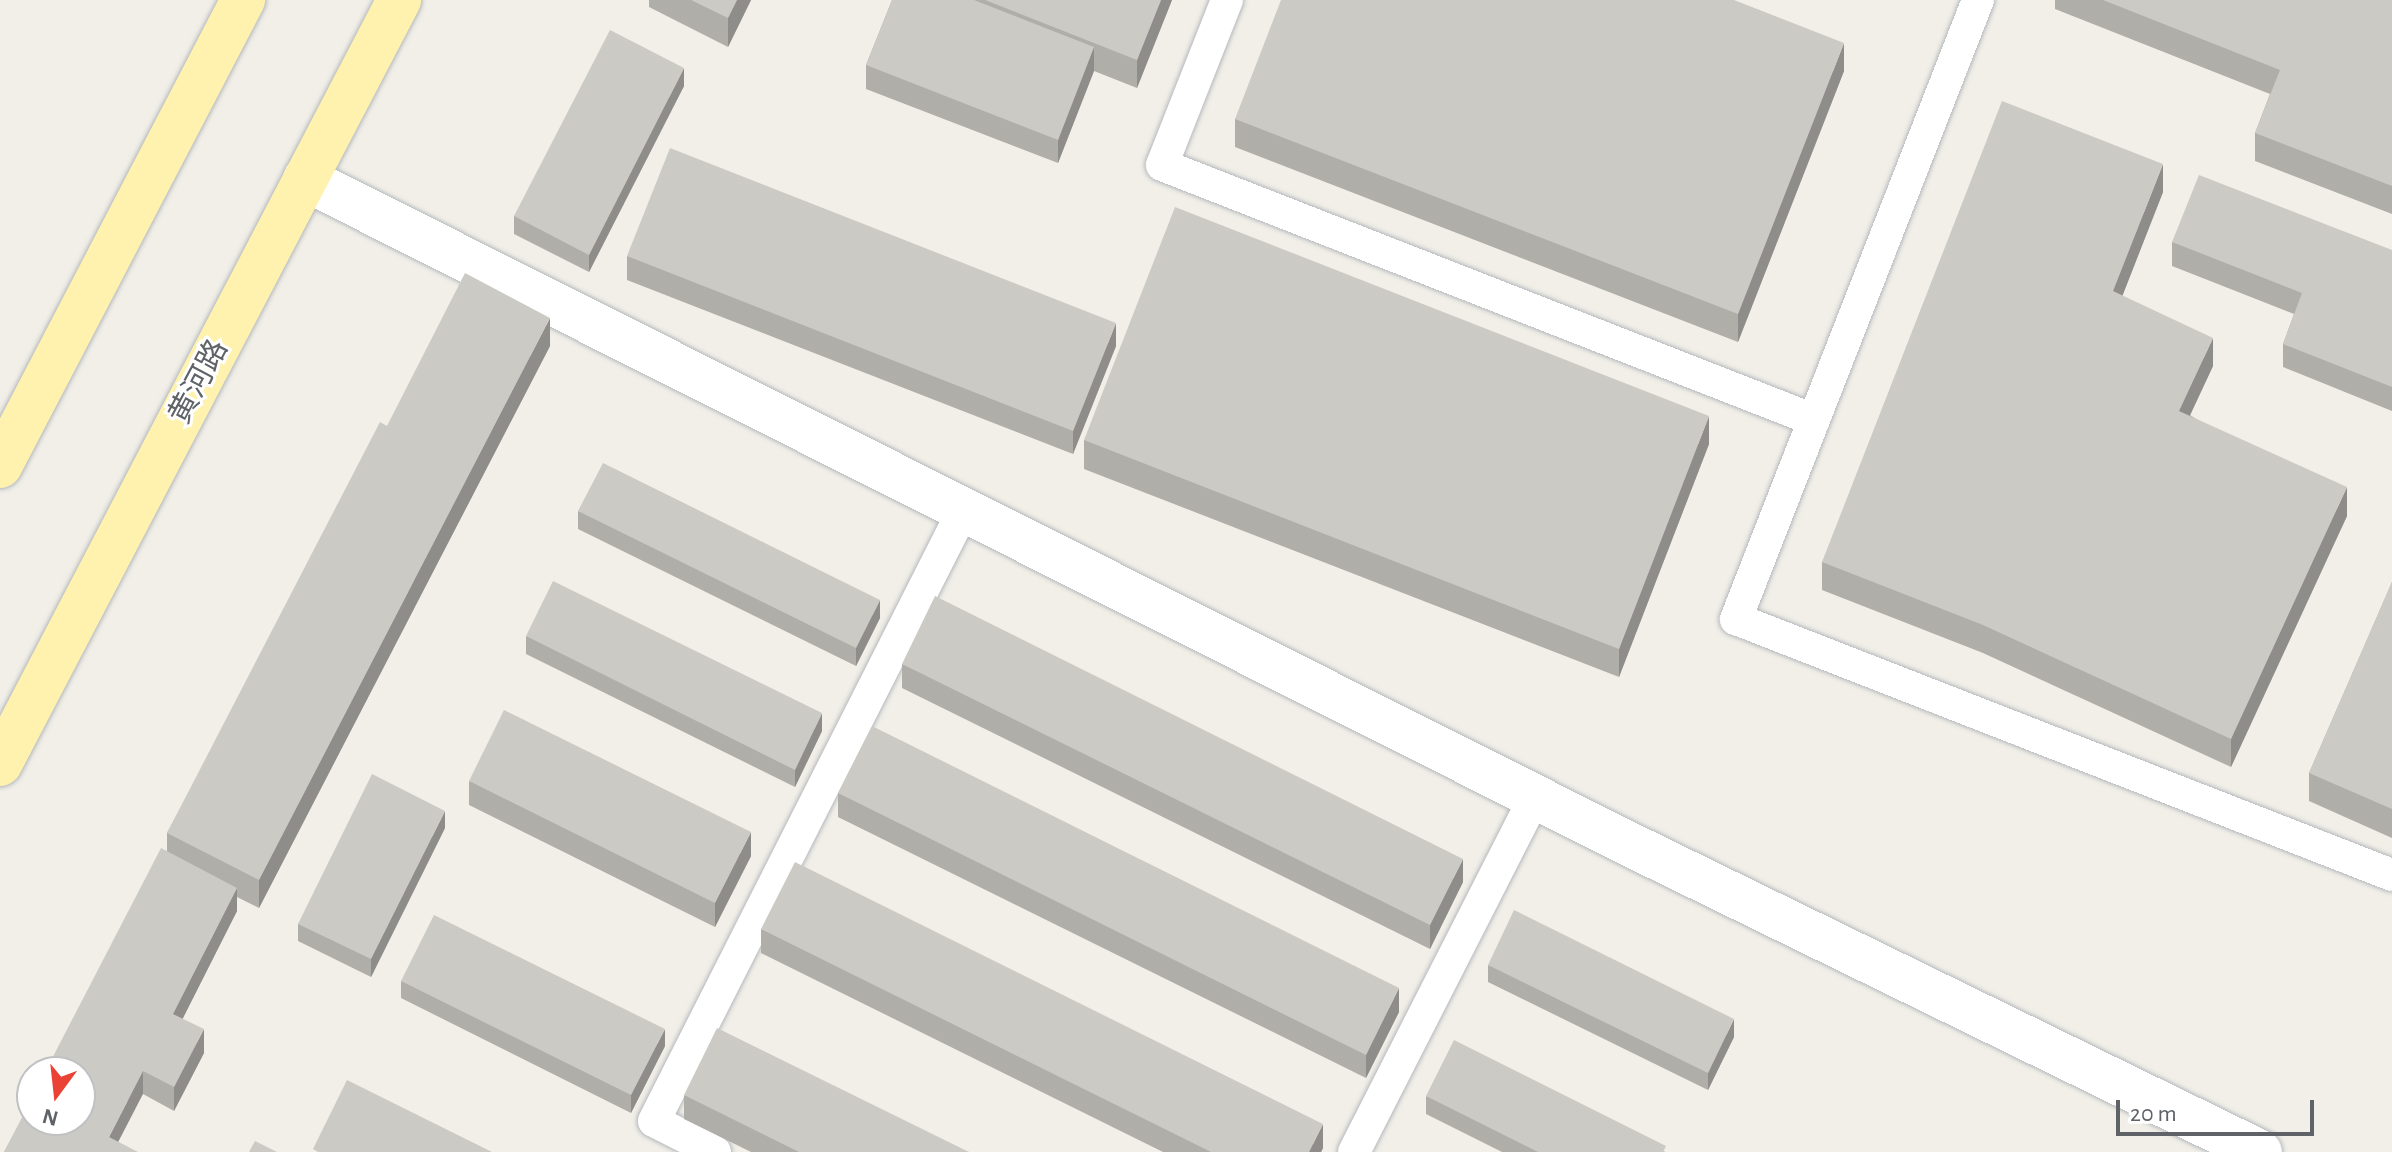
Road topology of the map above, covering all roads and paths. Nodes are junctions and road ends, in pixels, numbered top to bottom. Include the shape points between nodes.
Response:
1 (243, 0) edge
2 (399, 0) edge
3 (1227, 0) edge
4 (1978, 0) edge
5 (305, 179) junction
6 (1814, 420) junction
7 (0, 466) edge
8 (964, 509) junction
9 (0, 764) edge
10 (1535, 796) junction
11 (2392, 875) edge
12 (715, 1152) edge
13 (1354, 1152) edge
14 (2260, 1152) edge

1 - 7 main road
2 - 5 main road, 黄河路
3 - 6 lane via 1162,165
4 - 6 lane
5 - 8 street
5 - 9 main road, 黄河路
6 - 11 lane via 1736,619
8 - 10 street
8 - 12 lane via 654,1121
10 - 13 lane
10 - 14 street

